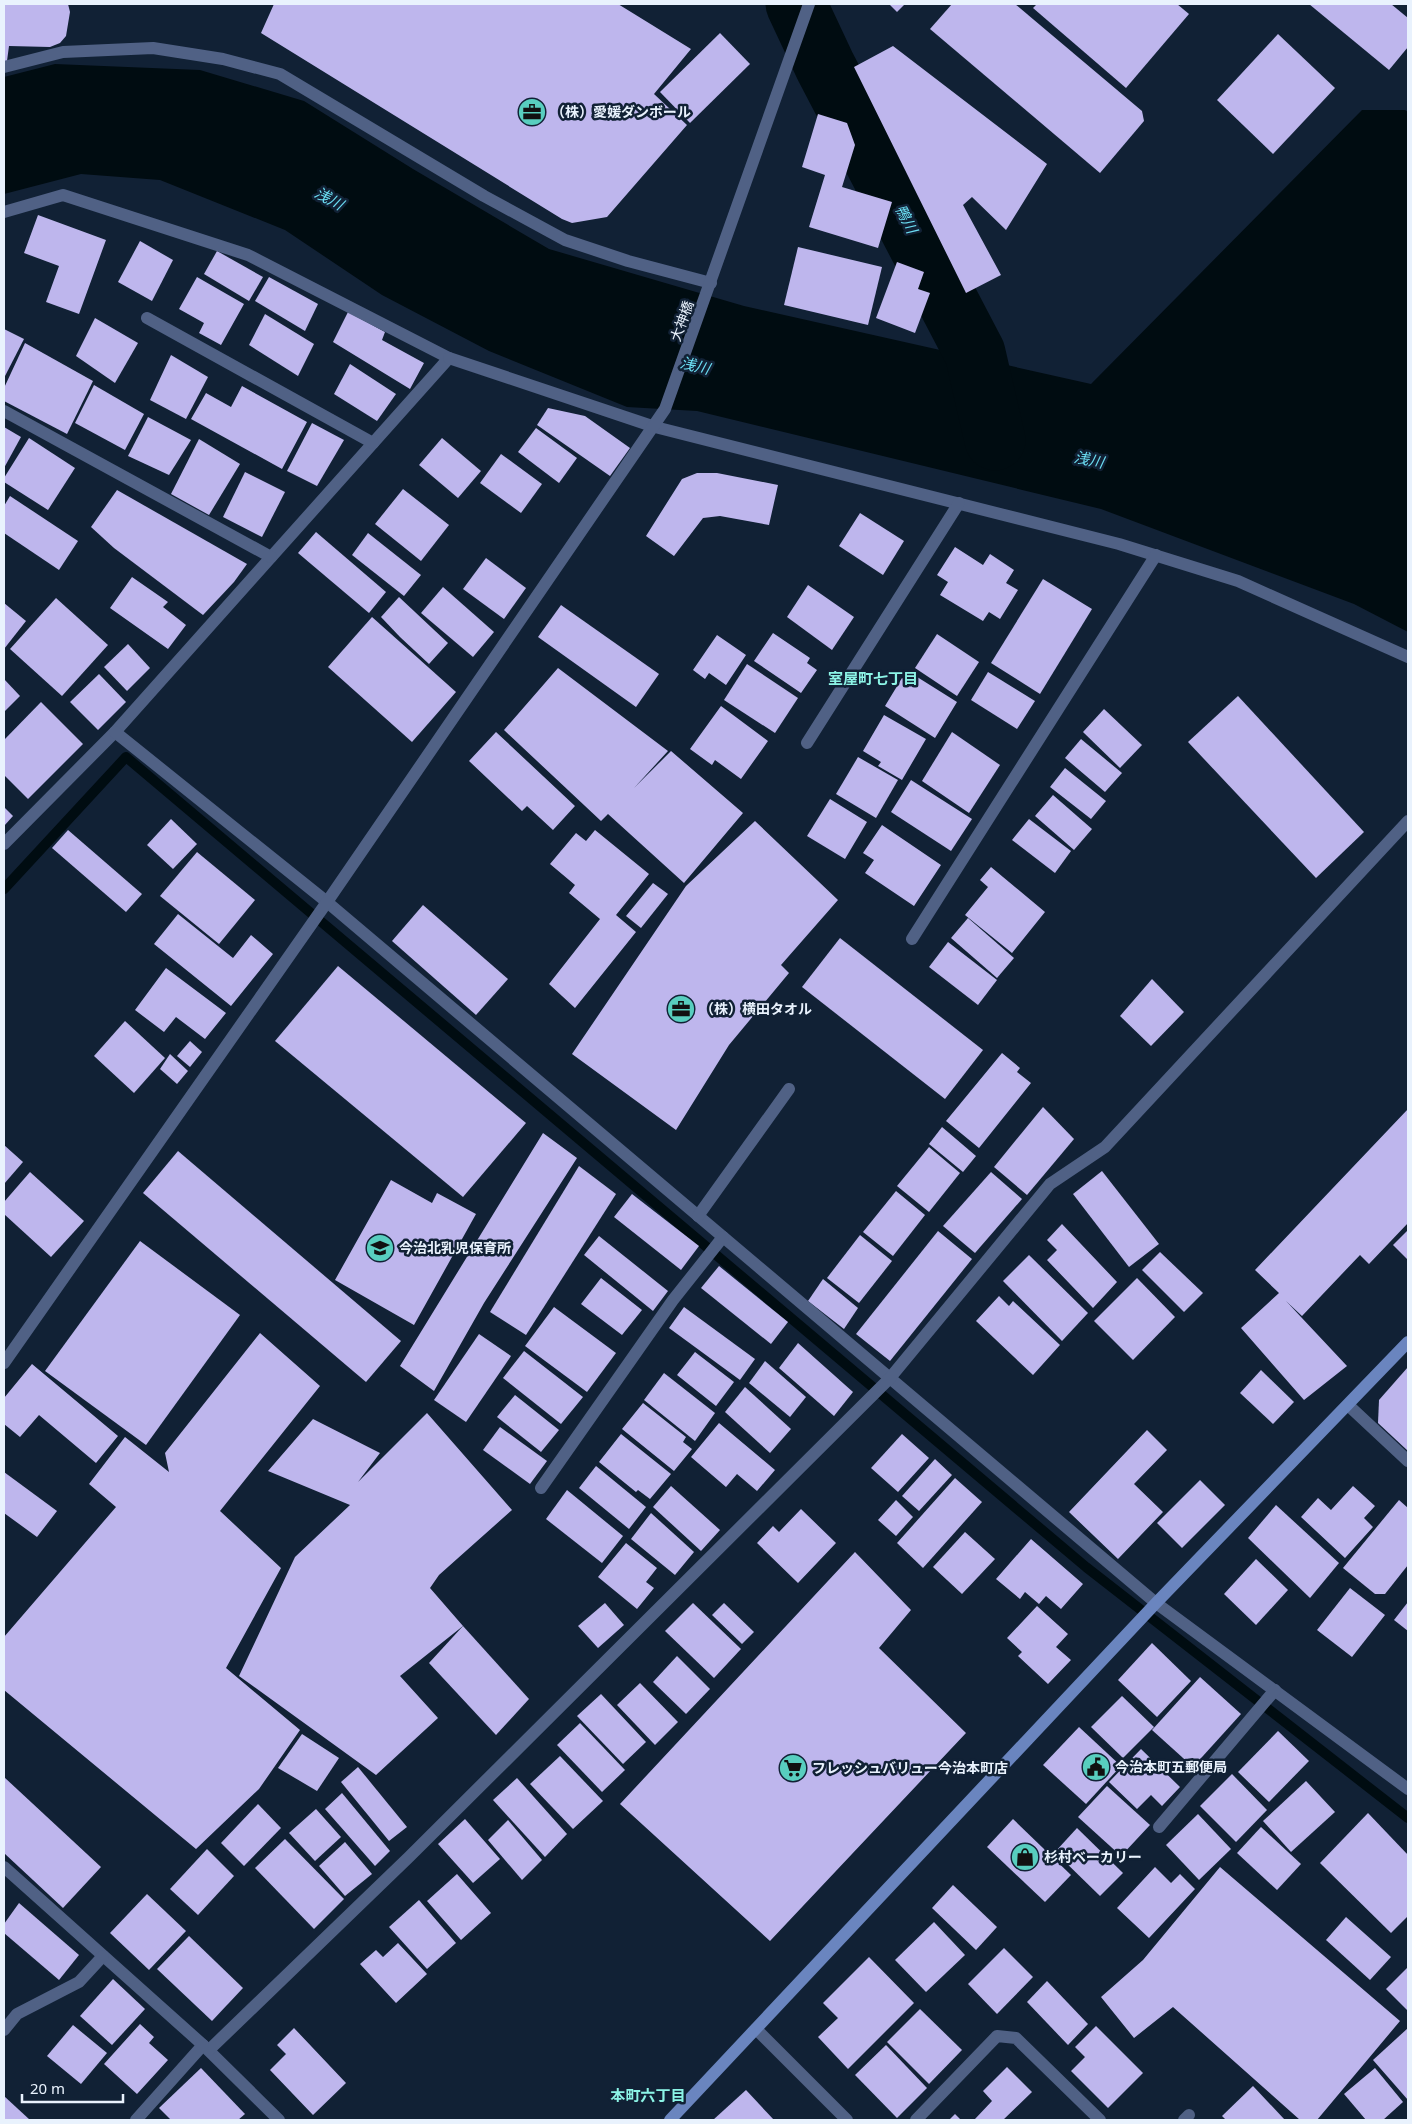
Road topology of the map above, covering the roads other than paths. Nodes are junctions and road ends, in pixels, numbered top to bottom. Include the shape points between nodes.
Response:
1 (809, 4) edge
2 (4, 67) edge
3 (4, 212) edge
4 (711, 284) junction
5 (147, 318) dead end
6 (449, 358) junction
7 (4, 411) edge
8 (655, 427) junction
9 (374, 443) junction
10 (959, 503) junction
11 (1156, 555) junction
12 (271, 557) junction
13 (1408, 657) edge
14 (115, 732) junction
15 (807, 743) dead end
16 (1408, 821) edge
17 (4, 844) edge
18 (327, 902) junction
19 (912, 939) dead end
20 (789, 1089) dead end
21 (698, 1216) junction
22 (723, 1237) junction
23 (1408, 1342) edge
24 (4, 1364) edge
25 (890, 1378) junction
26 (1348, 1404) junction
27 (1408, 1461) edge
28 (541, 1488) dead end
29 (1156, 1603) junction
30 (1275, 1690) junction
31 (1408, 1789) edge
32 (1159, 1827) dead end
33 (4, 1867) edge
34 (103, 1956) junction
35 (756, 2029) junction
36 (4, 2030) edge
37 (206, 2048) junction
38 (136, 2120) edge
39 (279, 2120) edge
40 (670, 2120) edge
41 (847, 2120) edge
42 (916, 2120) edge
43 (1100, 2120) edge

1 - 4 street, 大神橋
2 - 4 street via 63,52 153,48 223,59 280,74 484,196 565,240
3 - 6 street via 63,195 248,255
4 - 8 street, 大神橋 via 666,409
5 - 9 street
6 - 8 street
6 - 9 street
7 - 12 street
8 - 10 street
8 - 18 street, 大神橋
9 - 12 street
10 - 11 street
10 - 15 street
11 - 13 street via 1238,581
11 - 19 street
12 - 14 street
14 - 17 street
14 - 18 street
16 - 25 street via 1105,1147 1050,1184
18 - 21 street
18 - 24 street, 大神橋
20 - 21 street
21 - 22 street
22 - 25 street
22 - 28 street via 673,1300
23 - 26 street
25 - 29 street
25 - 37 street via 408,1857
26 - 27 street
26 - 29 street
29 - 30 street
29 - 35 street
30 - 31 street
30 - 32 street
33 - 34 street
34 - 36 street via 79,1982 17,2014
34 - 37 street
35 - 40 street
35 - 41 street
37 - 38 street
37 - 39 street
42 - 43 street via 998,2036 1016,2038

